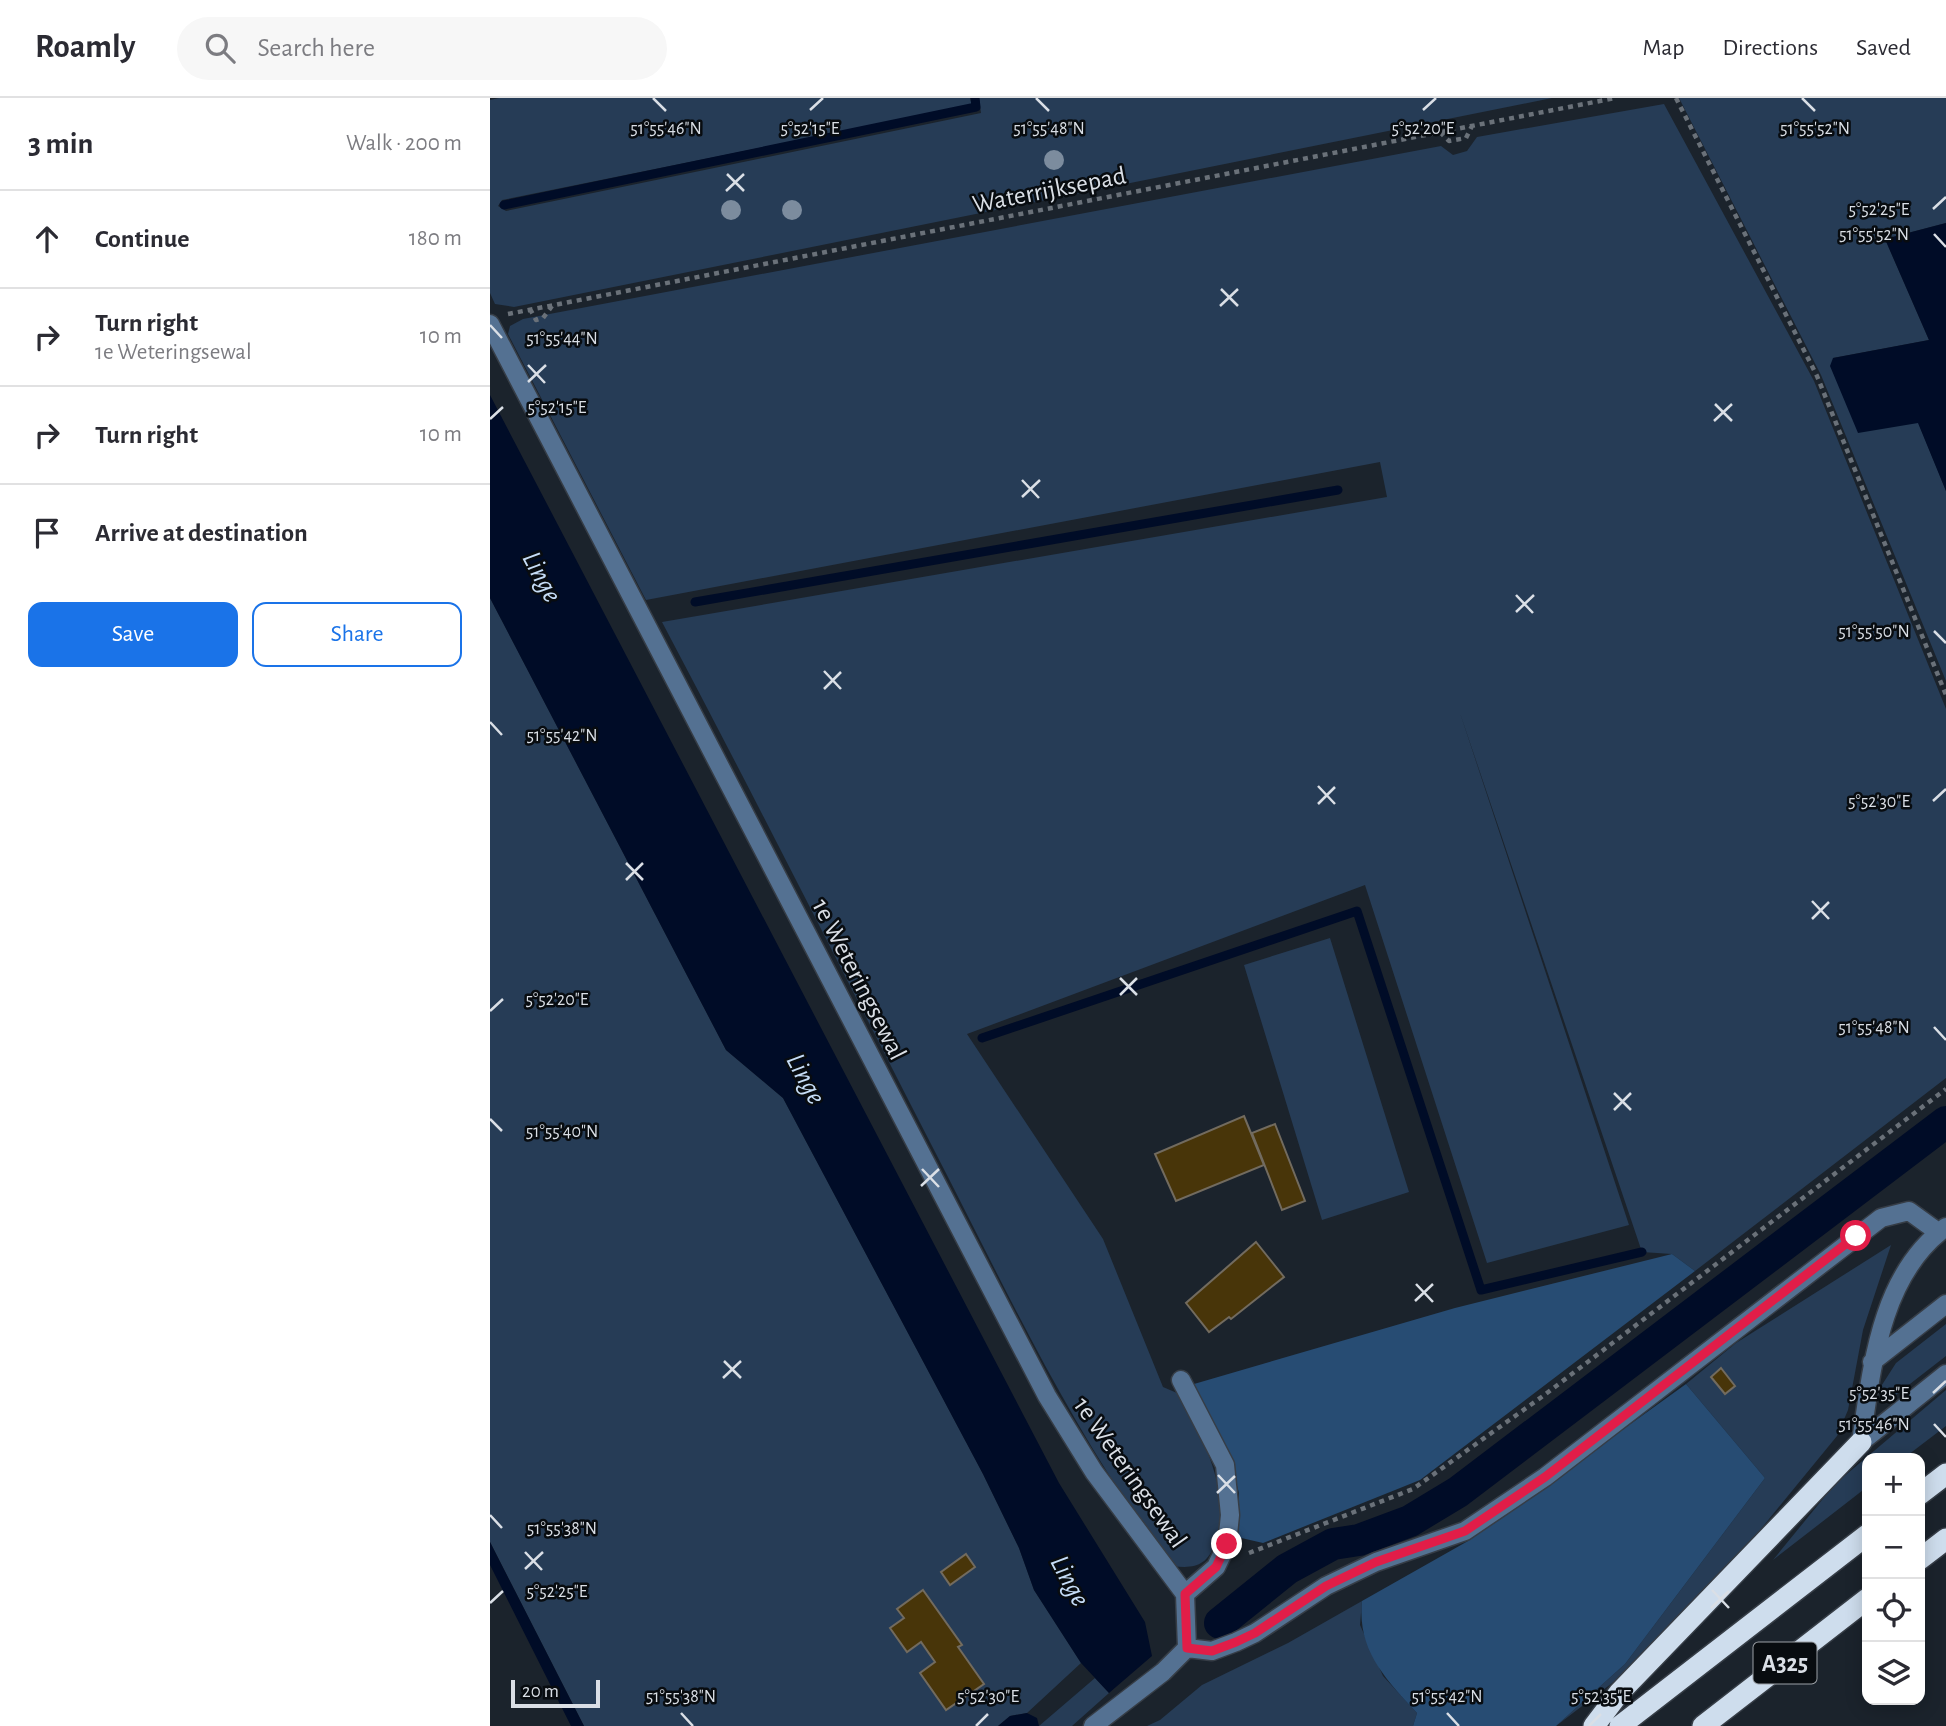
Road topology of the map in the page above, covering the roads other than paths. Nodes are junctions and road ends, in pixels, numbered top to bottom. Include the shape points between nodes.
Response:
1 (497, 319) edge
2 (1942, 1229) edge
3 (1946, 1304) edge
4 (1872, 1362) junction
5 (1946, 1374) edge
6 (1181, 1380) dead end
7 (1861, 1442) junction
8 (1946, 1474) edge
9 (1925, 1490) edge
10 (1862, 1539) edge
11 (1946, 1539) edge
12 (1925, 1555) edge
13 (1185, 1594) junction
14 (1862, 1603) edge
15 (1187, 1648) junction
16 (1093, 1726) edge
17 (1594, 1726) edge
18 (1620, 1726) edge
19 (1703, 1726) edge

1 - 13 street, 1e Weteringsewal via 1047,1396 1094,1472
2 - 4 street via 1898,1280
2 - 15 street via 1909,1211 1881,1218 1545,1477 1465,1531 1376,1562 1326,1586 1236,1642 1212,1651
3 - 4 street
4 - 7 street
5 - 7 street
6 - 13 street via 1225,1465 1230,1515 1227,1544 1216,1567
7 - 17 highway via 1619,1693
8 - 9 highway
10 - 18 highway, A325
11 - 12 highway
13 - 15 street
14 - 19 highway, A325
15 - 16 street

